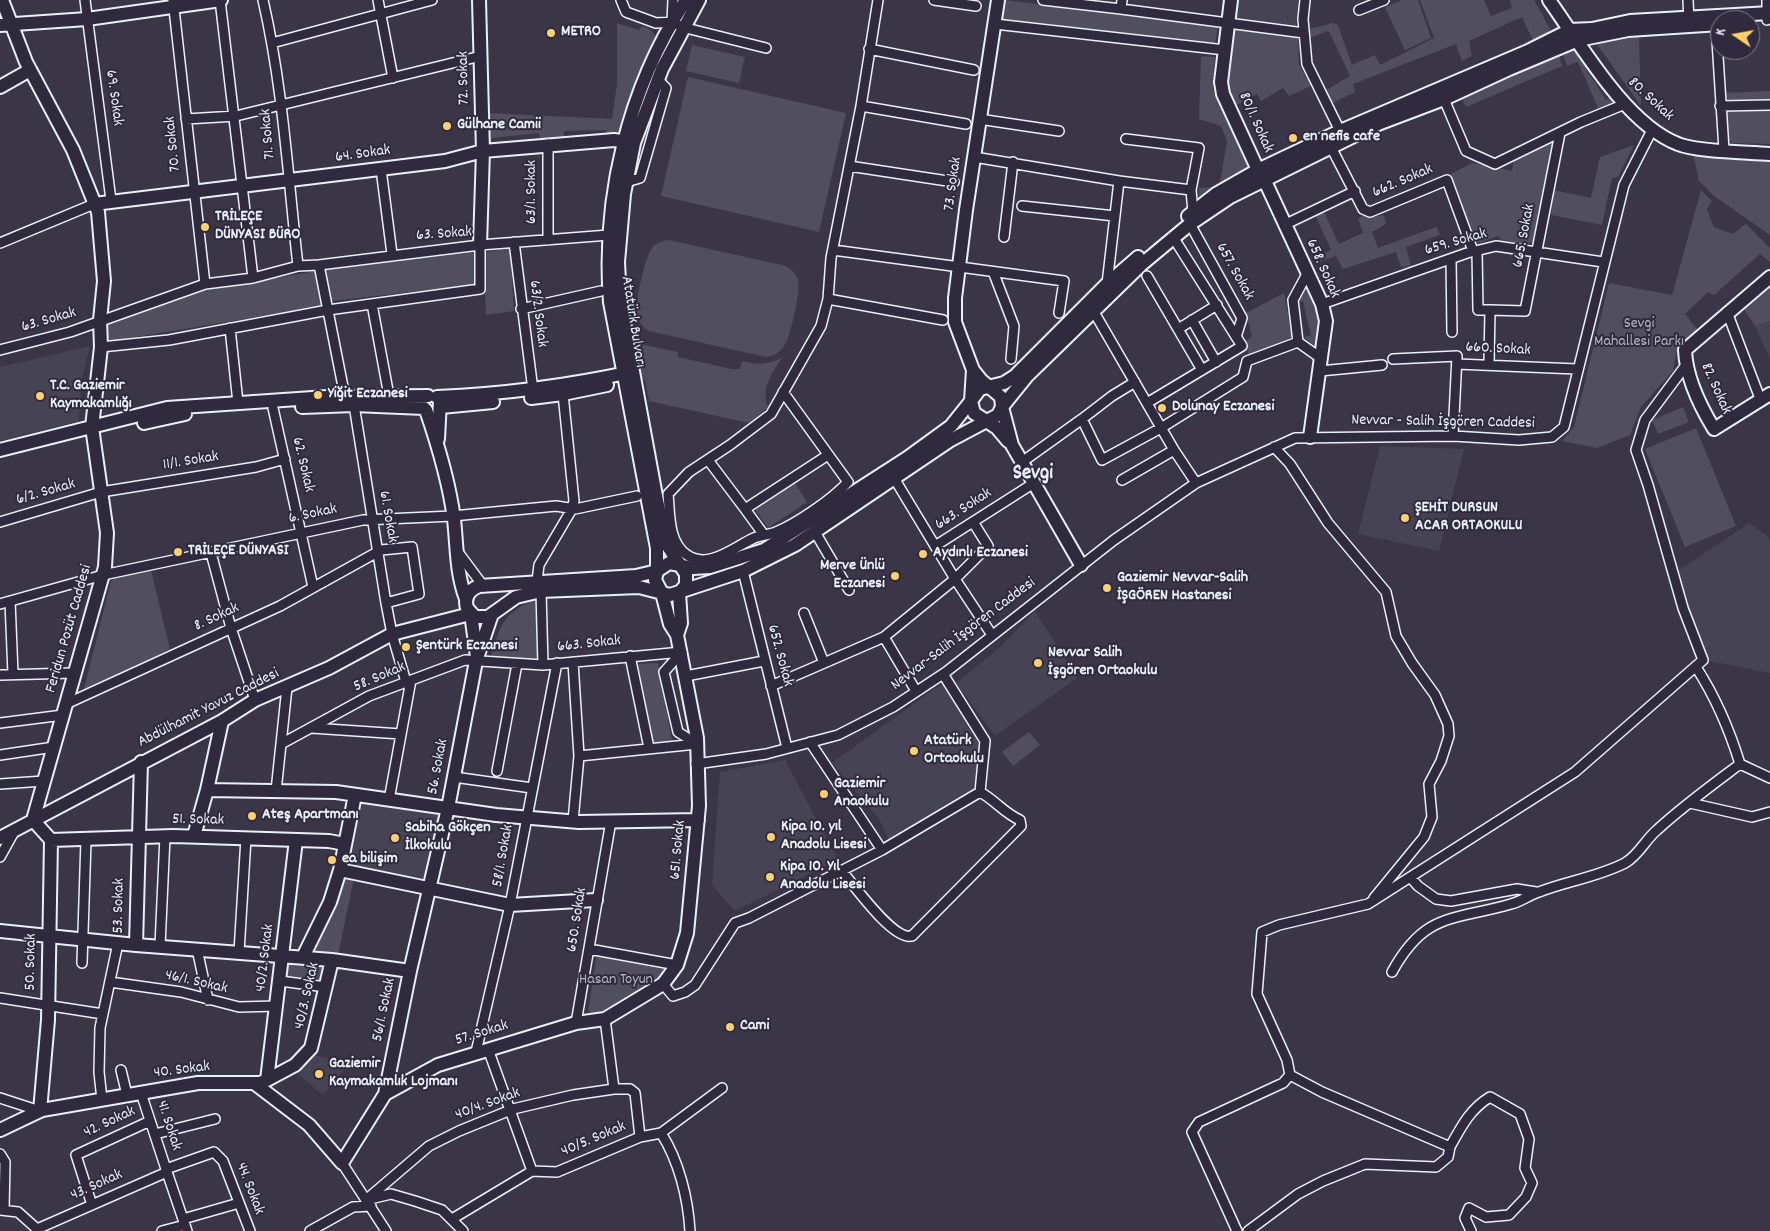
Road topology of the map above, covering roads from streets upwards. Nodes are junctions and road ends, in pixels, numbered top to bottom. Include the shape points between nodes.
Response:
1 (2, 0) edge
2 (85, 0) edge
3 (221, 0) edge
4 (263, 0) edge
5 (378, 0) edge
6 (432, 0) edge
7 (479, 0) edge
8 (621, 0) edge
9 (673, 0) edge
10 (686, 0) edge
11 (699, 0) edge
12 (878, 0) edge
13 (934, 0) edge
14 (998, 0) edge
15 (1043, 0) edge
16 (1231, 0) edge
17 (1305, 0) edge
18 (1384, 0) edge
19 (1549, 0) edge
20 (1688, 0) edge
21 (174, 3) edge
22 (1122, 5) edge
23 (976, 6) dead end
24 (1359, 10) dead end
25 (1768, 13) edge
26 (380, 14) junction
27 (87, 19) junction
28 (1229, 22) junction
29 (1689, 22) junction
30 (1710, 23) edge
31 (995, 24) junction
32 (5, 25) edge
33 (677, 25) junction
34 (1304, 33) junction
35 (1574, 35) junction
36 (272, 43) junction
37 (766, 48) dead end
38 (869, 49) junction
39 (1225, 50) junction
40 (481, 56) junction
41 (1719, 60) edge
42 (30, 70) junction
43 (974, 70) dead end
44 (393, 78) junction
45 (658, 79) junction
46 (0, 87) edge
47 (1444, 99) junction
48 (1625, 104) junction
49 (282, 105) junction
50 (1770, 105) edge
51 (861, 106) junction
52 (1720, 106) junction
53 (236, 116) junction
54 (186, 119) junction
55 (979, 119) junction
56 (966, 124) dead end
57 (1652, 130) junction
58 (1059, 131) dead end
59 (1340, 131) junction
60 (1560, 132) junction
61 (1126, 139) dead end
62 (629, 142) junction
63 (548, 144) junction
64 (1332, 149) junction
65 (1724, 150) junction
66 (483, 151) junction
67 (1770, 154) edge
68 (974, 157) junction
69 (1013, 162) junction
70 (849, 166) junction
71 (381, 169) junction
72 (1261, 175) junction
73 (288, 181) junction
74 (626, 182) junction
75 (954, 182) dead end
76 (1119, 182) junction
77 (244, 187) junction
78 (1191, 190) junction
79 (1355, 191) junction
80 (195, 192) junction
81 (111, 200) junction
82 (94, 204) junction
83 (1022, 206) dead end
84 (1115, 216) junction
85 (1192, 218) junction
86 (1284, 225) junction
87 (609, 235) junction
88 (1004, 237) dead end
89 (1173, 237) junction
90 (548, 240) junction
91 (0, 242) edge
92 (514, 242) junction
93 (480, 245) junction
94 (833, 250) junction
95 (1475, 251) junction
96 (1537, 251) junction
97 (392, 254) junction
98 (1451, 259) junction
99 (1604, 262) junction
100 (298, 266) junction
101 (319, 266) junction
102 (957, 266) junction
103 (994, 274) junction
104 (1307, 274) junction
105 (1147, 276) dead end
106 (1770, 277) edge
107 (253, 278) junction
108 (206, 284) junction
109 (1107, 284) junction
110 (601, 291) dead end
111 (828, 298) junction
112 (372, 304) junction
113 (1322, 304) junction
114 (1217, 305) junction
115 (521, 309) junction
116 (328, 310) junction
117 (1490, 310) junction
118 (1094, 312) junction
119 (1727, 312) junction
120 (1059, 313) dead end
121 (100, 320) junction
122 (943, 320) dead end
123 (1192, 320) junction
124 (230, 328) junction
125 (1178, 329) junction
126 (1452, 332) dead end
127 (1236, 337) junction
128 (1298, 342) junction
129 (1242, 346) junction
130 (101, 347) junction
131 (0, 350) edge
132 (1011, 359) dead end
133 (1393, 359) dead end
134 (1247, 361) junction
135 (1216, 362) junction
136 (1457, 364) junction
137 (1489, 364) junction
138 (1321, 365) junction
139 (1382, 365) dead end
140 (1686, 365) junction
141 (1577, 369) junction
142 (973, 370) junction
143 (1202, 370) junction
144 (629, 376) junction
145 (1135, 382) junction
146 (990, 388) junction
147 (532, 390) junction
148 (783, 392) junction
149 (563, 394) junction
150 (389, 396) junction
151 (1766, 398) edge
152 (350, 401) junction
153 (971, 401) junction
154 (238, 403) junction
155 (1147, 403) junction
156 (433, 405) junction
157 (1002, 407) junction
158 (273, 408) junction
159 (1082, 419) junction
160 (986, 420) junction
161 (1161, 428) junction
162 (93, 431) junction
163 (1453, 436) junction
164 (1310, 437) junction
165 (1012, 445) junction
166 (1274, 447) junction
167 (0, 450) edge
168 (1174, 450) junction
169 (828, 455) junction
170 (0, 456) edge
171 (285, 459) junction
172 (708, 460) junction
173 (1022, 462) junction
174 (894, 478) junction
175 (1122, 480) dead end
176 (1196, 482) junction
177 (1034, 483) junction
178 (851, 486) junction
179 (101, 492) junction
180 (637, 496) dead end
181 (572, 509) junction
182 (745, 509) junction
183 (454, 516) junction
184 (372, 520) junction
185 (0, 522) edge
186 (973, 522) junction
187 (302, 532) junction
188 (815, 532) junction
189 (764, 535) junction
190 (935, 546) junction
191 (378, 551) junction
192 (458, 552) junction
193 (211, 553) junction
194 (679, 565) junction
195 (1081, 566) junction
196 (657, 570) junction
197 (743, 571) junction
198 (103, 574) junction
199 (955, 579) junction
200 (539, 586) junction
201 (313, 587) junction
202 (485, 587) junction
203 (849, 590) dead end
204 (662, 593) junction
205 (679, 593) junction
206 (10, 601) junction
207 (386, 603) junction
208 (0, 604) edge
209 (468, 608) junction
210 (493, 613) junction
211 (804, 613) dead end
212 (231, 628) junction
213 (392, 634) junction
214 (677, 635) junction
215 (992, 635) junction
216 (884, 637) junction
217 (682, 652) junction
218 (630, 656) junction
219 (477, 659) junction
220 (764, 661) junction
221 (573, 662) junction
222 (557, 663) junction
223 (824, 663) junction
224 (517, 664) junction
225 (543, 665) junction
226 (1696, 667) junction
227 (74, 673) junction
228 (13, 674) junction
229 (943, 674) junction
230 (0, 676) edge
231 (686, 676) junction
232 (408, 681) junction
233 (288, 686) junction
234 (771, 686) junction
235 (916, 691) junction
236 (255, 700) junction
237 (64, 709) junction
238 (222, 721) junction
239 (0, 723) edge
240 (312, 728) junction
241 (401, 734) junction
242 (810, 742) junction
243 (281, 744) junction
244 (696, 744) junction
245 (54, 747) junction
246 (649, 748) junction
247 (788, 748) junction
248 (0, 755) edge
249 (579, 756) junction
250 (141, 762) junction
251 (696, 764) junction
252 (1740, 764) junction
253 (497, 771) dead end
254 (454, 777) junction
255 (1770, 778) edge
256 (44, 780) junction
257 (0, 784) edge
258 (532, 788) junction
259 (207, 790) junction
260 (276, 791) junction
261 (980, 792) junction
262 (355, 795) junction
263 (389, 800) junction
264 (1690, 803) junction
265 (448, 808) junction
266 (1770, 812) edge
267 (526, 817) junction
268 (33, 820) junction
269 (698, 820) junction
270 (573, 821) junction
271 (610, 821) junction
272 (16, 829) junction
273 (165, 836) junction
274 (194, 836) junction
275 (138, 837) junction
276 (0, 838) edge
277 (246, 838) junction
278 (51, 840) junction
279 (86, 840) junction
280 (296, 840) junction
281 (345, 844) junction
282 (882, 850) junction
283 (0, 857) edge
284 (340, 870) junction
285 (841, 870) junction
286 (1411, 878) junction
287 (430, 887) junction
288 (1536, 892) junction
289 (596, 900) junction
290 (1368, 904) junction
291 (510, 905) junction
292 (0, 931) edge
293 (49, 937) junction
294 (84, 940) junction
295 (118, 943) junction
296 (136, 945) junction
297 (160, 946) junction
298 (197, 949) junction
299 (589, 949) junction
300 (239, 952) junction
301 (283, 956) junction
302 (303, 957) junction
303 (332, 960) junction
304 (82, 963) dead end
305 (677, 965) junction
306 (410, 971) junction
307 (1392, 972) dead end
308 (280, 981) junction
309 (110, 982) junction
310 (663, 984) junction
311 (326, 987) junction
312 (0, 998) edge
313 (208, 1000) junction
314 (48, 1006) junction
315 (277, 1006) junction
316 (103, 1014) junction
317 (599, 1020) junction
318 (576, 1023) junction
319 (482, 1051) junction
320 (122, 1070) dead end
321 (1290, 1074) junction
322 (268, 1080) junction
323 (254, 1083) junction
324 (722, 1088) dead end
325 (614, 1089) junction
326 (141, 1093) junction
327 (385, 1094) junction
328 (126, 1096) junction
329 (0, 1098) edge
330 (102, 1100) junction
331 (40, 1111) junction
332 (509, 1111) junction
333 (215, 1119) dead end
334 (150, 1121) junction
335 (0, 1130) edge
336 (661, 1133) junction
337 (155, 1134) junction
338 (640, 1137) junction
339 (1450, 1147) junction
340 (0, 1154) edge
341 (342, 1163) junction
342 (166, 1170) junction
343 (532, 1171) junction
344 (239, 1203) junction
345 (369, 1203) junction
346 (92, 1205) junction
347 (2, 1210) edge
348 (452, 1219) junction
349 (185, 1225) edge
350 (42, 1229) edge
351 (162, 1231) edge
352 (250, 1231) edge
353 (310, 1231) edge
354 (386, 1231) edge
355 (463, 1231) edge
356 (690, 1231) edge
357 (1237, 1231) edge
358 (1248, 1231) edge
359 (1471, 1231) edge

1 - 32 street, Feridun Pozüt Caddesi
2 - 27 street, 69. Sokak
3 - 21 street
3 - 53 street
4 - 36 street, 71. Sokak
5 - 26 street
6 - 26 street
7 - 40 street, 72. Sokak
8 - 33 street via 626,12 656,23
9 - 33 street
10 - 33 street, Atatürk Bulvarı
11 - 33 street, Atatürk Bulvarı
12 - 38 street
13 - 23 street
14 - 31 street, 73. Sokak
15 - 22 street
16 - 28 street, 80/1. Sokak
17 - 34 street
18 - 24 street
19 - 35 street, 80. Sokak
20 - 29 street
21 - 27 street
21 - 54 street, 70. Sokak
22 - 28 street
25 - 29 street
26 - 36 street
26 - 44 street
27 - 32 street
27 - 81 street, 69. Sokak
28 - 34 street
28 - 39 street, 80/1. Sokak
29 - 30 street
29 - 35 street via 1630,21
31 - 39 street
31 - 55 street, 73. Sokak
32 - 42 street, Feridun Pozüt Caddesi
33 - 37 street
33 - 45 street, Atatürk Bulvarı
33 - 62 street, Atatürk Bulvarı via 646,79
34 - 59 street via 1307,64
35 - 47 street
35 - 48 street, 80. Sokak
35 - 59 street via 1528,51
36 - 49 street, 71. Sokak
38 - 43 street
38 - 51 street
39 - 72 street, 80/1. Sokak via 1223,94
40 - 44 street
40 - 66 street, 72. Sokak
41 - 52 street
42 - 46 street
42 - 82 street, Feridun Pozüt Caddesi via 73,150
44 - 49 street
45 - 62 street, Atatürk Bulvarı
45 - 74 street via 666,88 640,178
47 - 60 street via 1466,151 1495,164
47 - 64 street via 1378,124
48 - 57 street, 80. Sokak
48 - 60 street
49 - 53 street
49 - 73 street, 71. Sokak
50 - 52 street
51 - 56 street
51 - 70 street
52 - 65 street
53 - 54 street
53 - 77 street
54 - 80 street, 70. Sokak
55 - 58 street
55 - 68 street, 73. Sokak
57 - 65 street, 80. Sokak via 1679,145
57 - 99 street, Nevvar - Salih İşgören Caddesi via 1624,185
59 - 72 street
60 - 96 street, 665. Sokak
61 - 78 street via 1199,148
62 - 63 street, 64. Sokak
62 - 74 street, Atatürk Bulvarı
62 - 87 street, Atatürk Bulvarı
63 - 66 street, 64. Sokak
63 - 90 street, 63/1. Sokak
64 - 72 street
64 - 79 street, 662. Sokak
65 - 67 street, 80. Sokak
66 - 71 street, 64. Sokak via 445,161
66 - 93 street, 72. Sokak
68 - 69 street
68 - 102 street, 73. Sokak
69 - 76 street
69 - 88 street
70 - 75 street
70 - 94 street
71 - 73 street, 64. Sokak
71 - 97 street
72 - 85 street
72 - 86 street, 658. Sokak
73 - 77 street, 64. Sokak
73 - 100 street, 71. Sokak
74 - 144 street, Atatürk Bulvarı via 618,262
76 - 78 street
76 - 84 street
77 - 80 street, 64. Sokak
77 - 107 street
78 - 85 street
79 - 86 street
79 - 95 street, 662. Sokak via 1363,209 1370,212 1447,180
80 - 81 street, 64. Sokak
80 - 108 street, 70. Sokak
81 - 82 street, 64. Sokak
82 - 91 street
82 - 121 street, Feridun Pozüt Caddesi via 98,212 104,281
83 - 84 street
84 - 109 street
85 - 89 street
85 - 109 street
85 - 127 street, 657. Sokak via 1242,318
86 - 104 street, 658. Sokak
87 - 90 street
87 - 144 street, Atatürk Bulvarı via 610,302
89 - 114 street
89 - 118 street
90 - 92 street
92 - 93 street
92 - 115 street, 63/2. Sokak
93 - 97 street, 63. Sokak
93 - 112 street, 63. Sokak via 480,289
94 - 102 street
94 - 111 street
95 - 96 street, 659. Sokak via 1496,246
95 - 98 street, 659. Sokak
95 - 117 street via 1478,310
96 - 99 street, 659. Sokak
96 - 117 street, 665. Sokak via 1525,311
97 - 101 street, 63. Sokak
98 - 113 street, 659. Sokak
98 - 126 street
99 - 141 street, Nevvar - Salih İşgören Caddesi
100 - 101 street, 63. Sokak
100 - 107 street, 63. Sokak
101 - 116 street, 61. Sokak
102 - 103 street
102 - 142 street, 73. Sokak via 955,322
103 - 120 street via 1064,281
103 - 132 street via 1014,326
104 - 113 street, 658. Sokak
104 - 128 street via 1293,300
105 - 125 street
106 - 119 street, 82. Sokak
107 - 108 street, 63. Sokak
108 - 121 street, 63. Sokak
109 - 146 street via 1015,376
110 - 115 street
111 - 122 street
111 - 148 street via 821,326
112 - 116 street, 63. Sokak
112 - 150 street
113 - 138 street, 658. Sokak via 1326,321
114 - 123 street
114 - 127 street
115 - 147 street, 63/2. Sokak
116 - 124 street, 63. Sokak
116 - 152 street, 61. Sokak
117 - 137 street
118 - 145 street
118 - 157 street via 1027,376
119 - 140 street, 82. Sokak via 1684,350
119 - 151 street
121 - 130 street, Feridun Pozüt Caddesi
121 - 131 street, 63. Sokak via 70,332
123 - 125 street
123 - 135 street
124 - 130 street, 63. Sokak via 169,340
124 - 154 street
125 - 143 street
127 - 129 street
128 - 134 street
128 - 138 street
129 - 134 street
129 - 135 street
130 - 162 street, Feridun Pozüt Caddesi
133 - 136 street, 660. Sokak via 1457,356
134 - 161 street via 1243,377
135 - 143 street
136 - 137 street, 660. Sokak
136 - 163 street
137 - 141 street, 660. Sokak
138 - 139 street
138 - 164 street, 658. Sokak
140 - 151 street, 82. Sokak via 1714,429
140 - 226 street via 1645,420 1636,450 1683,608 1703,660
141 - 163 street, Nevvar - Salih İşgören Caddesi via 1564,427 1559,433 1541,439 1519,440
142 - 146 street
142 - 153 street
143 - 155 street
144 - 147 street
144 - 149 street
144 - 194 street, Atatürk Bulvarı via 667,544
144 - 196 street, Atatürk Bulvarı via 646,498 657,548
145 - 155 street
145 - 159 street
146 - 153 street via 980,389
146 - 157 street via 1001,397
147 - 156 street
148 - 169 street
148 - 172 street via 772,414
149 - 156 street
149 - 181 street via 574,494
150 - 152 street
150 - 156 street
152 - 154 street
152 - 156 street
152 - 158 street
152 - 184 street, 61. Sokak
153 - 160 street via 974,414
153 - 178 street via 951,426 907,458
154 - 162 street via 167,408
155 - 161 street
156 - 183 street, 56. Sokak
157 - 160 street via 995,418
157 - 165 street
158 - 162 street via 170,416
158 - 171 street, 62. Sokak
159 - 161 street via 1102,460
159 - 173 street
160 - 165 street
160 - 174 street
161 - 168 street
162 - 167 street
162 - 170 street
162 - 179 street, Feridun Pozüt Caddesi
163 - 164 street, Nevvar - Salih İşgören Caddesi
164 - 166 street, Nevvar - Salih İşgören Caddesi via 1295,438
165 - 173 street
166 - 176 street, Nevvar - Salih İşgören Caddesi
166 - 290 street via 1290,464 1328,523 1386,592 1396,636 1435,695 1448,724 1449,736 1444,753 1429,784 1432,817 1424,837
168 - 175 street
168 - 176 street
169 - 178 street
169 - 182 street
171 - 179 street, 11/1. Sokak via 256,467
171 - 187 street, 62. Sokak
172 - 182 street
172 - 189 street via 690,472 668,494 676,543 687,555 700,560 711,559
173 - 177 street
174 - 188 street
174 - 190 street
176 - 195 street, Nevvar-Salih İşgören Caddesi
177 - 186 street, 663. Sokak
177 - 195 street
178 - 189 street via 776,532
178 - 194 street via 764,550 710,567
179 - 185 street, 6/2. Sokak
179 - 198 street, Feridun Pozüt Caddesi via 107,533
180 - 181 street, 6. Sokak
181 - 183 street, 6. Sokak via 556,506
181 - 200 street, 663. Sokak via 539,564
182 - 189 street
183 - 184 street, 6. Sokak
183 - 192 street, 56. Sokak
184 - 187 street, 6. Sokak
184 - 191 street, 61. Sokak
186 - 190 street, 663. Sokak
186 - 199 street via 988,546
187 - 193 street, 6. Sokak
187 - 201 street, 62. Sokak
188 - 197 street
188 - 203 street
190 - 199 street
191 - 201 street, 8. Sokak
191 - 207 street, 61. Sokak
191 - 207 street via 412,547 419,594
192 - 202 street
192 - 209 street, 56. Sokak via 458,567
193 - 198 street, 6. Sokak
193 - 212 street
194 - 196 street via 665,564
194 - 205 street, Atatürk Bulvarı via 687,579
195 - 215 street, Nevvar-Salih İşgören Caddesi
196 - 200 street via 636,576
196 - 204 street, Atatürk Bulvarı via 655,580
197 - 205 street
197 - 220 street, 652. Sokak
198 - 206 street, 6. Sokak
198 - 227 street, Feridun Pozüt Caddesi
199 - 215 street
199 - 216 street
200 - 202 street
200 - 204 street via 639,587
200 - 210 street
200 - 225 street, 663. Sokak
201 - 212 street, 8. Sokak
202 - 209 street via 472,589
202 - 210 street via 496,596
204 - 205 street
204 - 214 street, Atatürk Bulvarı via 670,624
205 - 214 street via 681,623
206 - 208 street, 6. Sokak
206 - 228 street
207 - 213 street, 61. Sokak
209 - 210 street via 483,618
209 - 213 street, Abdülhamit Yavuz Caddesi via 449,620
209 - 219 street, 56. Sokak
210 - 219 street, 56. Sokak
211 - 223 street
212 - 236 street
212 - 237 street, 8. Sokak
213 - 232 street, 61. Sokak
213 - 233 street, Abdülhamit Yavuz Caddesi
214 - 217 street, 651. Sokak
215 - 229 street, Nevvar-Salih İşgören Caddesi
216 - 223 street
216 - 235 street
217 - 218 street, 663. Sokak
217 - 231 street, 651. Sokak
217 - 244 street via 664,672 678,732
218 - 221 street, 663. Sokak
218 - 246 street
219 - 224 street, 58. Sokak
219 - 232 street, 58. Sokak via 465,660
219 - 254 street, 56. Sokak
220 - 231 street
220 - 234 street, 652. Sokak
221 - 222 street, 663. Sokak
221 - 249 street
222 - 225 street, 663. Sokak
222 - 258 street, 58/1. Sokak
223 - 234 street
224 - 225 street, 58. Sokak
224 - 253 street
226 - 252 street via 1727,722
226 - 286 street via 1575,772
227 - 228 street
227 - 237 street, Feridun Pozüt Caddesi
228 - 230 street
229 - 235 street, Nevvar-Salih İşgören Caddesi
229 - 261 street via 985,741
231 - 244 street, 651. Sokak
232 - 240 street, 58. Sokak via 369,696
232 - 241 street
233 - 236 street, Abdülhamit Yavuz Caddesi
233 - 243 street
234 - 247 street, 652. Sokak
235 - 242 street, Nevvar-Salih İşgören Caddesi via 893,707 838,735
236 - 238 street, Abdülhamit Yavuz Caddesi
237 - 239 street, 8. Sokak
237 - 245 street, Feridun Pozüt Caddesi
238 - 250 street, Abdülhamit Yavuz Caddesi
238 - 259 street
240 - 241 street
240 - 243 street, 58. Sokak
241 - 263 street
242 - 247 street, Nevvar-Salih İşgören Caddesi
242 - 282 street
243 - 260 street
244 - 246 street
244 - 251 street, 651. Sokak
245 - 248 street
245 - 256 street, Feridun Pozüt Caddesi
246 - 249 street
247 - 251 street, Nevvar-Salih İşgören Caddesi
249 - 270 street
250 - 268 street, Abdülhamit Yavuz Caddesi
250 - 275 street, 53. Sokak
251 - 269 street, 651. Sokak
252 - 255 street
252 - 264 street
254 - 258 street
254 - 265 street, 56. Sokak
256 - 257 street
256 - 268 street, Feridun Pozüt Caddesi
258 - 267 street, 58/1. Sokak
259 - 260 street
259 - 274 street
260 - 262 street
261 - 282 street
261 - 285 street via 1020,820 1021,826 912,936 904,936 889,927
262 - 263 street
262 - 281 street, 40/3. Sokak
263 - 265 street
264 - 266 street via 1752,817
264 - 288 street via 1655,831 1626,862 1601,873
265 - 267 street
265 - 287 street, 56. Sokak
267 - 270 street
267 - 291 street, 58/1. Sokak
268 - 272 street, Abdülhamit Yavuz Caddesi
268 - 278 street
269 - 271 street
269 - 305 street, 651. Sokak via 687,934
270 - 271 street
271 - 289 street, 650. Sokak
272 - 276 street, Abdülhamit Yavuz Caddesi
272 - 283 street
273 - 274 street, 51. Sokak
273 - 275 street, 51. Sokak
273 - 297 street
274 - 277 street, 51. Sokak
275 - 279 street, 51. Sokak
275 - 296 street, 53. Sokak
277 - 280 street, 51. Sokak
277 - 300 street
278 - 279 street, 51. Sokak
278 - 293 street, 50. Sokak
279 - 294 street
280 - 281 street, 51. Sokak
280 - 301 street, 40/2. Sokak
281 - 284 street, 40/3. Sokak
282 - 285 street
284 - 287 street
284 - 302 street, 40/3. Sokak via 330,902
285 - 310 street via 735,923 695,985 685,992 673,996
286 - 288 street via 1436,899 1451,900 1517,889
286 - 290 street
287 - 291 street
287 - 306 street, 56. Sokak
288 - 307 street via 1524,900 1432,926 1412,941
289 - 291 street
289 - 299 street, 650. Sokak
290 - 321 street via 1262,932 1258,994
291 - 319 street, 58/1. Sokak
292 - 293 street, 53. Sokak
293 - 294 street, 53. Sokak
293 - 314 street, 50. Sokak
294 - 295 street, 53. Sokak
294 - 304 street
295 - 296 street, 53. Sokak
295 - 309 street
296 - 297 street
297 - 298 street
298 - 300 street
298 - 313 street
299 - 305 street
299 - 318 street, 650. Sokak
300 - 301 street
301 - 302 street
301 - 308 street, 40/2. Sokak
302 - 303 street
303 - 306 street, 40/3. Sokak
303 - 311 street, 40/3. Sokak
305 - 310 street, 651. Sokak
306 - 327 street, 56/1. Sokak
308 - 311 street
308 - 315 street, 40/2. Sokak
309 - 313 street, 46/1. Sokak via 182,992
309 - 316 street
310 - 317 street, 651. Sokak
311 - 322 street, 40/3. Sokak via 311,1048 295,1065
312 - 314 street
313 - 315 street, 46/1. Sokak via 239,1007
314 - 316 street
314 - 331 street, 50. Sokak
315 - 322 street, 40/2. Sokak
316 - 330 street via 99,1072
317 - 318 street, 57. Sokak
317 - 325 street
318 - 319 street, 57. Sokak
319 - 327 street, 57. Sokak via 438,1065
319 - 332 street
320 - 328 street
321 - 339 street via 1322,1092
321 - 357 street via 1283,1083 1199,1122 1192,1132
322 - 323 street, 40/3. Sokak
323 - 326 street, 40. Sokak via 198,1083
323 - 341 street via 309,1125
324 - 336 street, 40/5. Sokak
325 - 332 street, 40/4. Sokak via 572,1095
325 - 338 street, 40/5. Sokak via 630,1089 635,1093
326 - 328 street, 40. Sokak
326 - 334 street, 41. Sokak
327 - 341 street, 56/1. Sokak
328 - 330 street, 40. Sokak
329 - 331 street
330 - 331 street, 40. Sokak
331 - 335 street, 40. Sokak
332 - 343 street
332 - 345 street, 40/4. Sokak via 429,1146
333 - 337 street
334 - 337 street, 41. Sokak
334 - 346 street, 42. Sokak via 76,1155
336 - 338 street, 40/5. Sokak
336 - 356 street via 673,1155 689,1208
337 - 342 street, 41. Sokak
338 - 343 street, 40/5. Sokak via 557,1172
339 - 358 street via 1448,1157 1436,1167 1365,1164 1323,1181 1298,1194
339 - 359 street via 1463,1122 1477,1105 1490,1097 1520,1114 1529,1139 1525,1168 1532,1183 1526,1198 1508,1215 1486,1216 1469,1208 1465,1218
340 - 347 street via 5,1162
341 - 345 street
342 - 344 street, 44. Sokak via 214,1152 223,1161
342 - 346 street, 43. Sokak
342 - 349 street, 41. Sokak
343 - 348 street
344 - 349 street
344 - 352 street, 44. Sokak
345 - 348 street via 391,1194 442,1210
345 - 353 street via 353,1207
345 - 354 street
346 - 350 street, 43. Sokak
347 - 350 street via 18,1212
348 - 355 street
349 - 351 street

